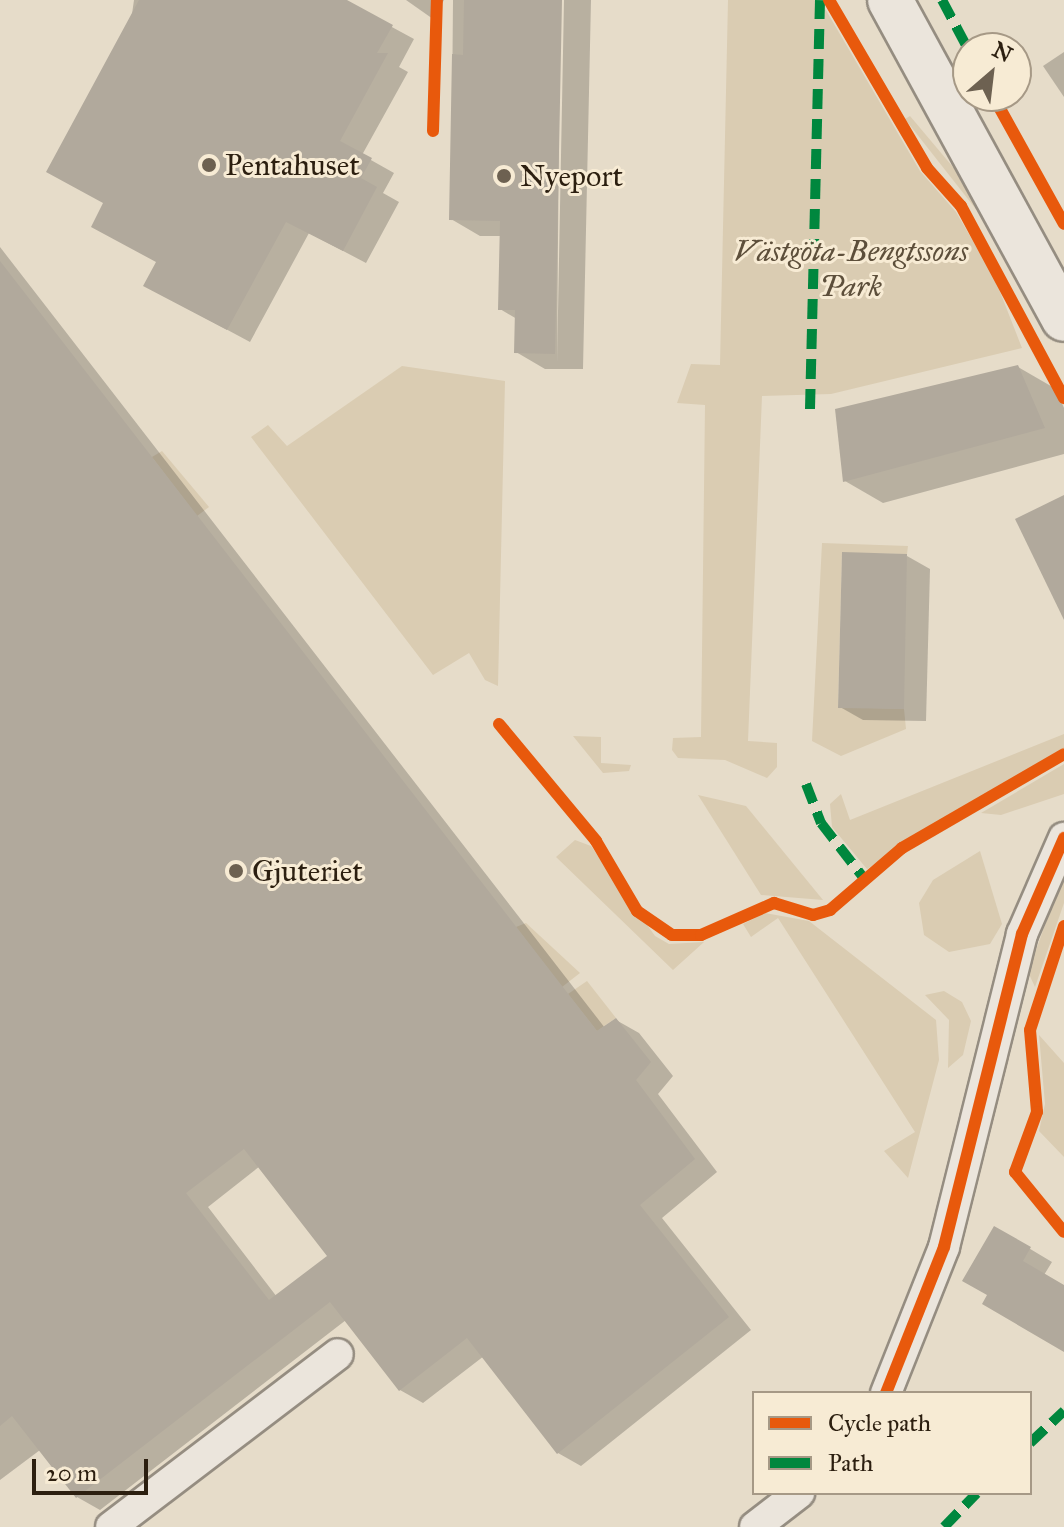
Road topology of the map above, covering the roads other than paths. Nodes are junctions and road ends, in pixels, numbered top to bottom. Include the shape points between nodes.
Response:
1 (890, 0) edge
2 (1057, 291) edge
3 (1064, 838) edge
4 (338, 1354) dead end
5 (887, 1391) edge
6 (796, 1495) edge
7 (111, 1527) edge
8 (755, 1527) edge

1 - 2 main road
3 - 5 street via 1022,934 944,1247
4 - 7 street
6 - 8 street

